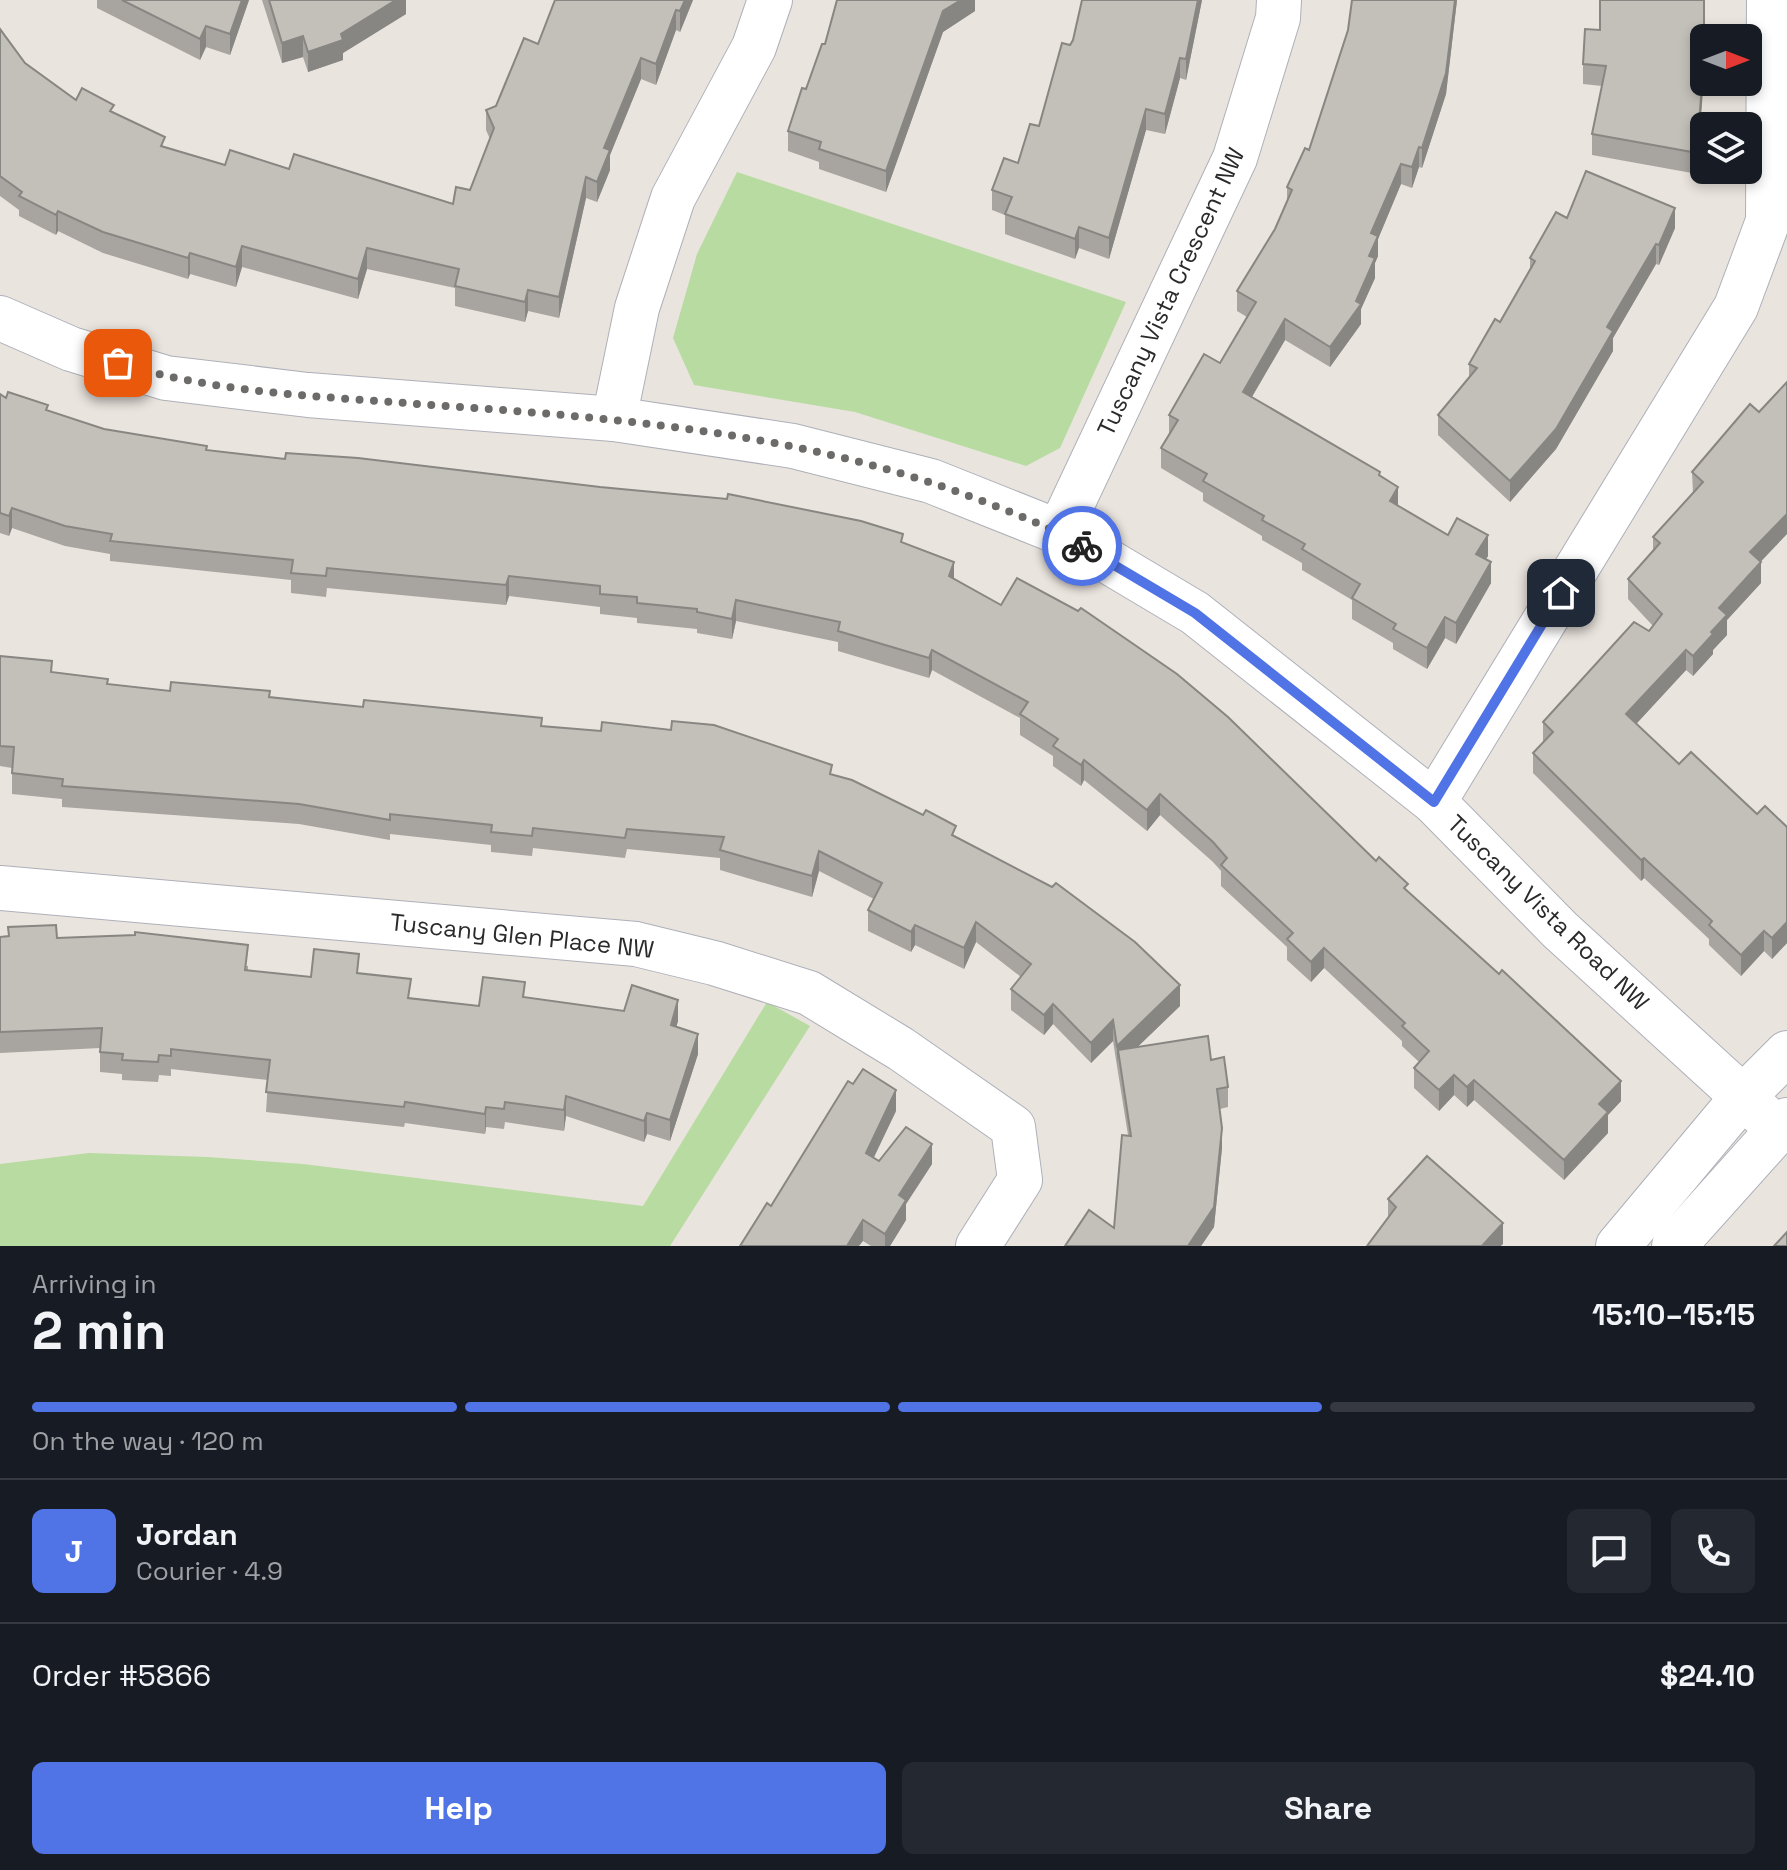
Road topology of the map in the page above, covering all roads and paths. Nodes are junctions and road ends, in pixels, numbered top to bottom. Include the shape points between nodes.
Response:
1 (770, 0) edge
2 (1279, 0) edge
3 (1769, 0) edge
4 (0, 318) edge
5 (614, 419) junction
6 (1059, 532) junction
7 (1434, 802) junction
8 (0, 888) edge
9 (1787, 1053) edge
10 (1741, 1099) junction
11 (1782, 1125) edge
12 (978, 1246) edge
13 (1618, 1246) edge
14 (1674, 1246) edge

1 - 5 street via 754,47 673,198 637,308
2 - 6 street, Tuscany Vista Crescent NW via 1235,158
3 - 7 street via 1768,221 1736,307
4 - 5 street, Tuscany Vista Road NW via 71,349 166,378
5 - 6 street, Tuscany Vista Road NW via 809,450 931,481
6 - 7 street, Tuscany Vista Road NW via 1195,613
7 - 10 street, Tuscany Vista Road NW via 1560,930
8 - 12 street, Tuscany Glen Place NW via 636,944 809,993 1013,1127 1020,1180
9 - 10 street
10 - 11 street, Tuscany Vista Road NW
10 - 13 street
11 - 14 street

